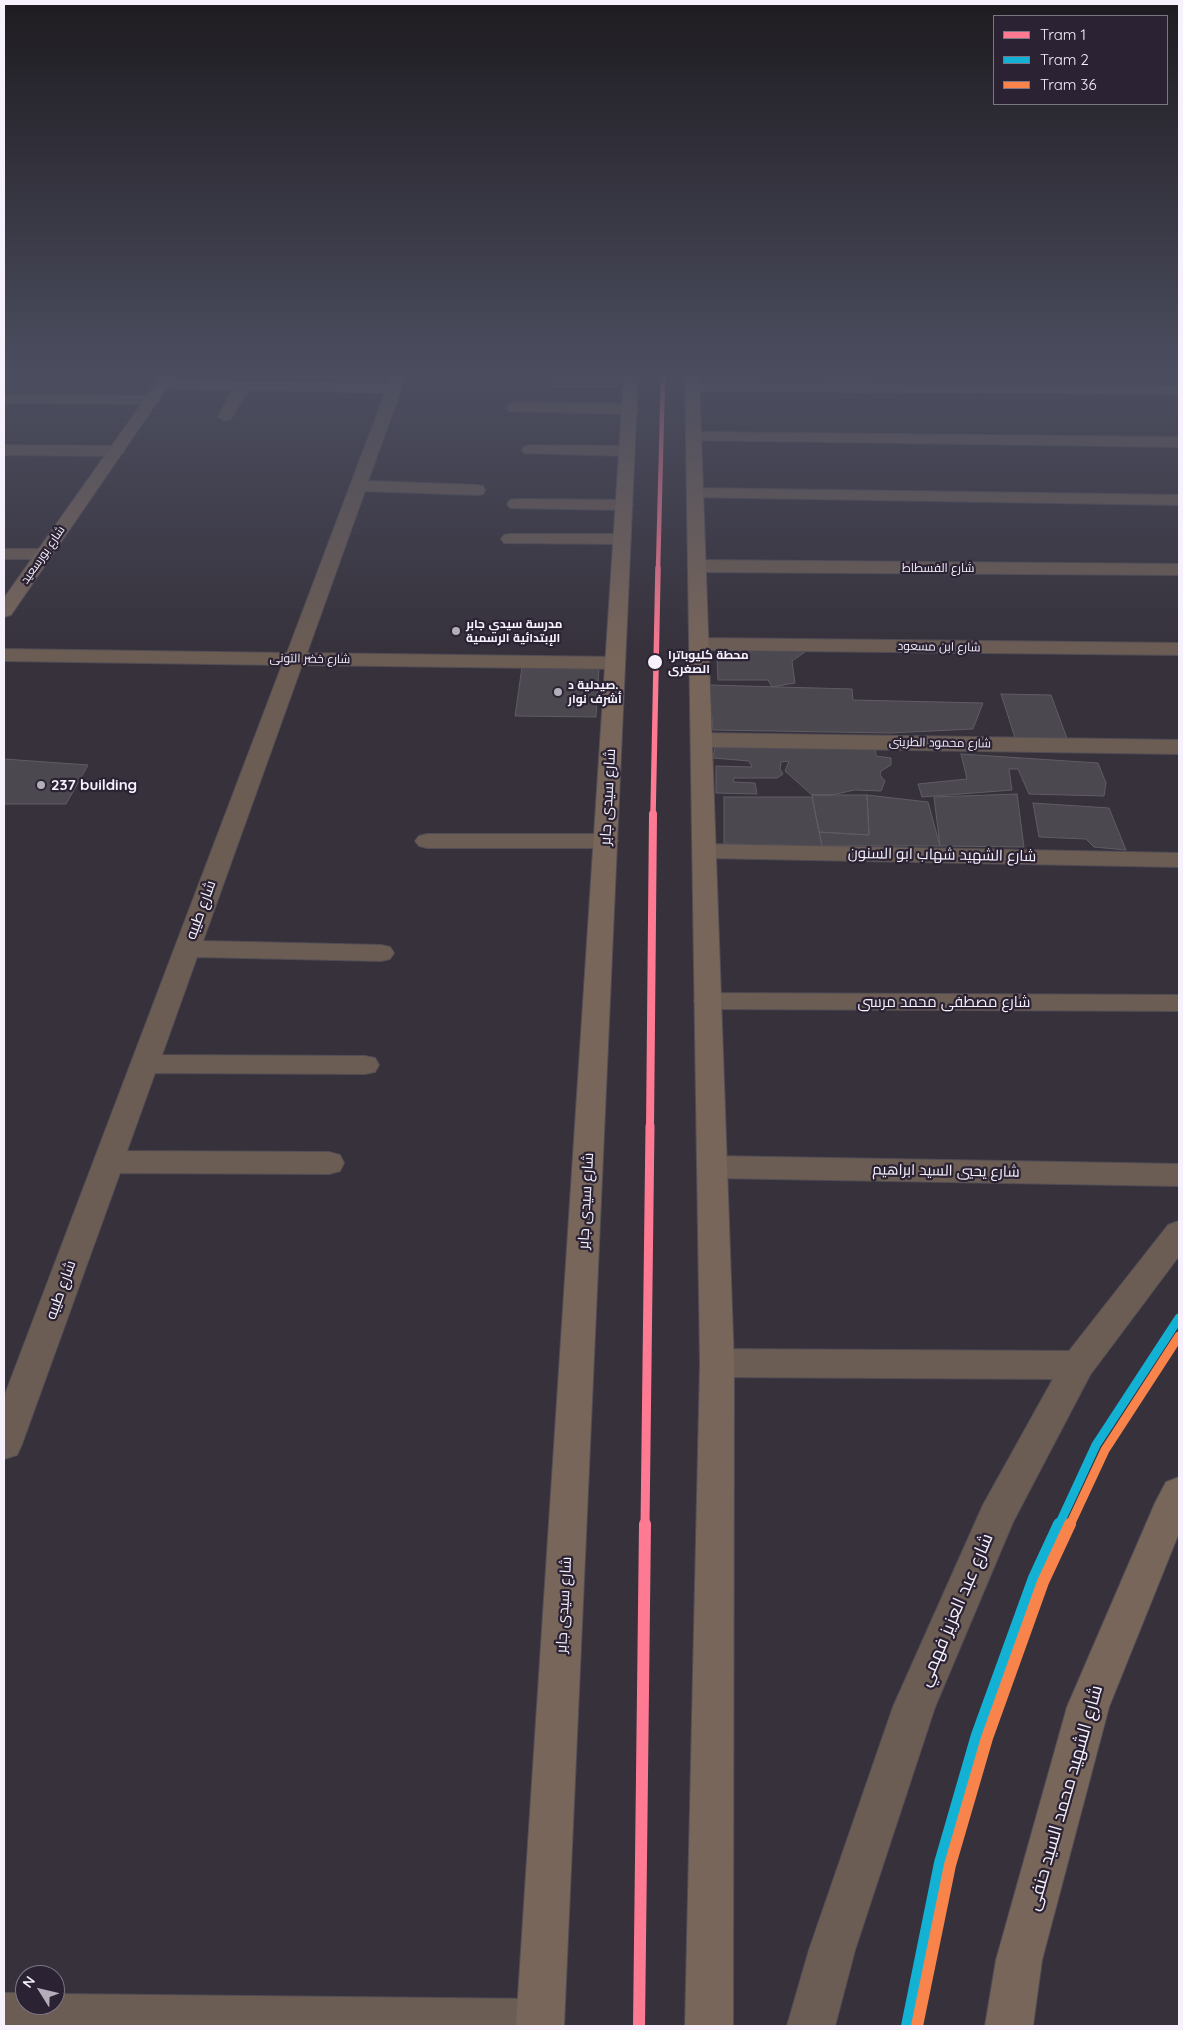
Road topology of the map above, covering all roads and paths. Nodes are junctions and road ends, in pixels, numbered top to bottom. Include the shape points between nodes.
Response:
1 (102, 471) edge
2 (364, 471) edge
3 (627, 471) edge
4 (695, 471) edge
5 (358, 486) junction
6 (477, 490) dead end
7 (695, 493) junction
8 (1179, 500) edge
9 (516, 504) dead end
10 (624, 505) junction
11 (510, 539) dead end
12 (622, 539) junction
13 (4, 554) edge
14 (43, 554) junction
15 (697, 566) junction
16 (1179, 570) edge
17 (4, 611) edge
18 (699, 644) junction
19 (1179, 649) edge
20 (4, 655) edge
21 (294, 659) junction
22 (616, 663) junction
23 (702, 740) junction
24 (1179, 747) edge
25 (427, 841) dead end
26 (606, 841) junction
27 (705, 851) junction
28 (1179, 860) edge
29 (187, 948) junction
30 (381, 953) dead end
31 (708, 1001) junction
32 (1179, 1003) edge
33 (144, 1064) junction
34 (365, 1065) dead end
35 (108, 1162) junction
36 (328, 1163) dead end
37 (713, 1167) junction
38 (1179, 1175) edge
39 (1179, 1233) edge
40 (717, 1363) junction
41 (1078, 1365) junction
42 (4, 1444) edge
43 (1179, 1494) edge
44 (4, 2017) edge
45 (540, 2025) edge
46 (709, 2026) edge
47 (811, 2026) edge
48 (1009, 2026) edge

1 - 14 street, شارع بورسعيد
2 - 5 street, شارع طيبه
3 - 10 street, شارع سيدى جابر
4 - 7 street
5 - 6 street
5 - 21 street, شارع طيبه
7 - 8 street
7 - 15 street
9 - 10 street
10 - 12 street, شارع سيدى جابر
11 - 12 street
12 - 22 street, شارع سيدى جابر
13 - 14 street
14 - 17 street, شارع بورسعيد
15 - 16 street, شارع الفسطاط
15 - 18 street
18 - 19 street, شارع ابن مسعود
18 - 23 street
20 - 21 street, شارع خضر التونى
21 - 22 street, شارع خضر التونى
21 - 29 street, شارع طيبه
22 - 26 street, شارع سيدى جابر
23 - 24 street, شارع محمود الطرينى
23 - 27 street
25 - 26 street
26 - 45 street, شارع سيدى جابر
27 - 28 street, شارع الشهيد شهاب ابو السنون
27 - 31 street
29 - 30 street
29 - 33 street, شارع طيبه
31 - 32 street, شارع مصطفى محمد مرسى
31 - 37 street
33 - 34 street
33 - 35 street, شارع طيبه
35 - 36 street
35 - 42 street, شارع طيبه
37 - 38 street, شارع يحيي السيد ابراهيم
37 - 40 street
39 - 41 street, شارع عبد العزيز فهمي
40 - 41 street
40 - 46 street
41 - 47 street, شارع عبد العزيز فهمي via 996,1517 914,1707 832,1950
43 - 48 street, شارع الشهيد محمد السيد حنفى via 1088,1707 1019,1960
44 - 45 street

